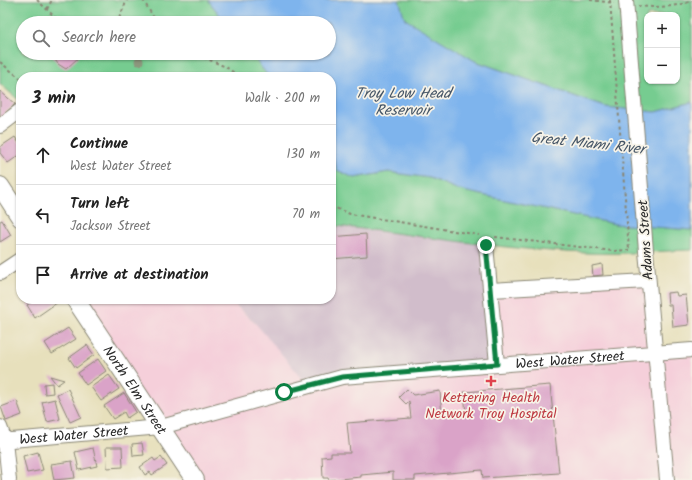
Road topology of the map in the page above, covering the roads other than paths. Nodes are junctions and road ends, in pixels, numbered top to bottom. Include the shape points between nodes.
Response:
1 (626, 3) edge
2 (16, 114) edge
3 (0, 126) edge
4 (0, 186) edge
5 (16, 210) edge
6 (486, 245) dead end
7 (16, 262) edge
8 (0, 273) edge
9 (647, 281) junction
10 (491, 290) junction
11 (78, 304) edge
12 (692, 350) edge
13 (654, 352) junction
14 (497, 364) junction
15 (0, 427) edge
16 (161, 427) junction
17 (3, 441) edge
18 (9, 480) edge
19 (195, 480) edge
20 (667, 480) edge

1 - 9 street, Adams Street, bridge
2 - 3 street
4 - 5 main road
6 - 10 street
7 - 8 street
9 - 10 street
9 - 13 street, Adams Street
10 - 14 street
11 - 16 main road, North Elm Street
12 - 13 street, West Water Street
13 - 14 street, West Water Street
13 - 20 street, Adams Street
14 - 16 street, West Water Street via 342,377
15 - 17 street
16 - 17 street, West Water Street
16 - 19 main road, North Elm Street
17 - 18 street

